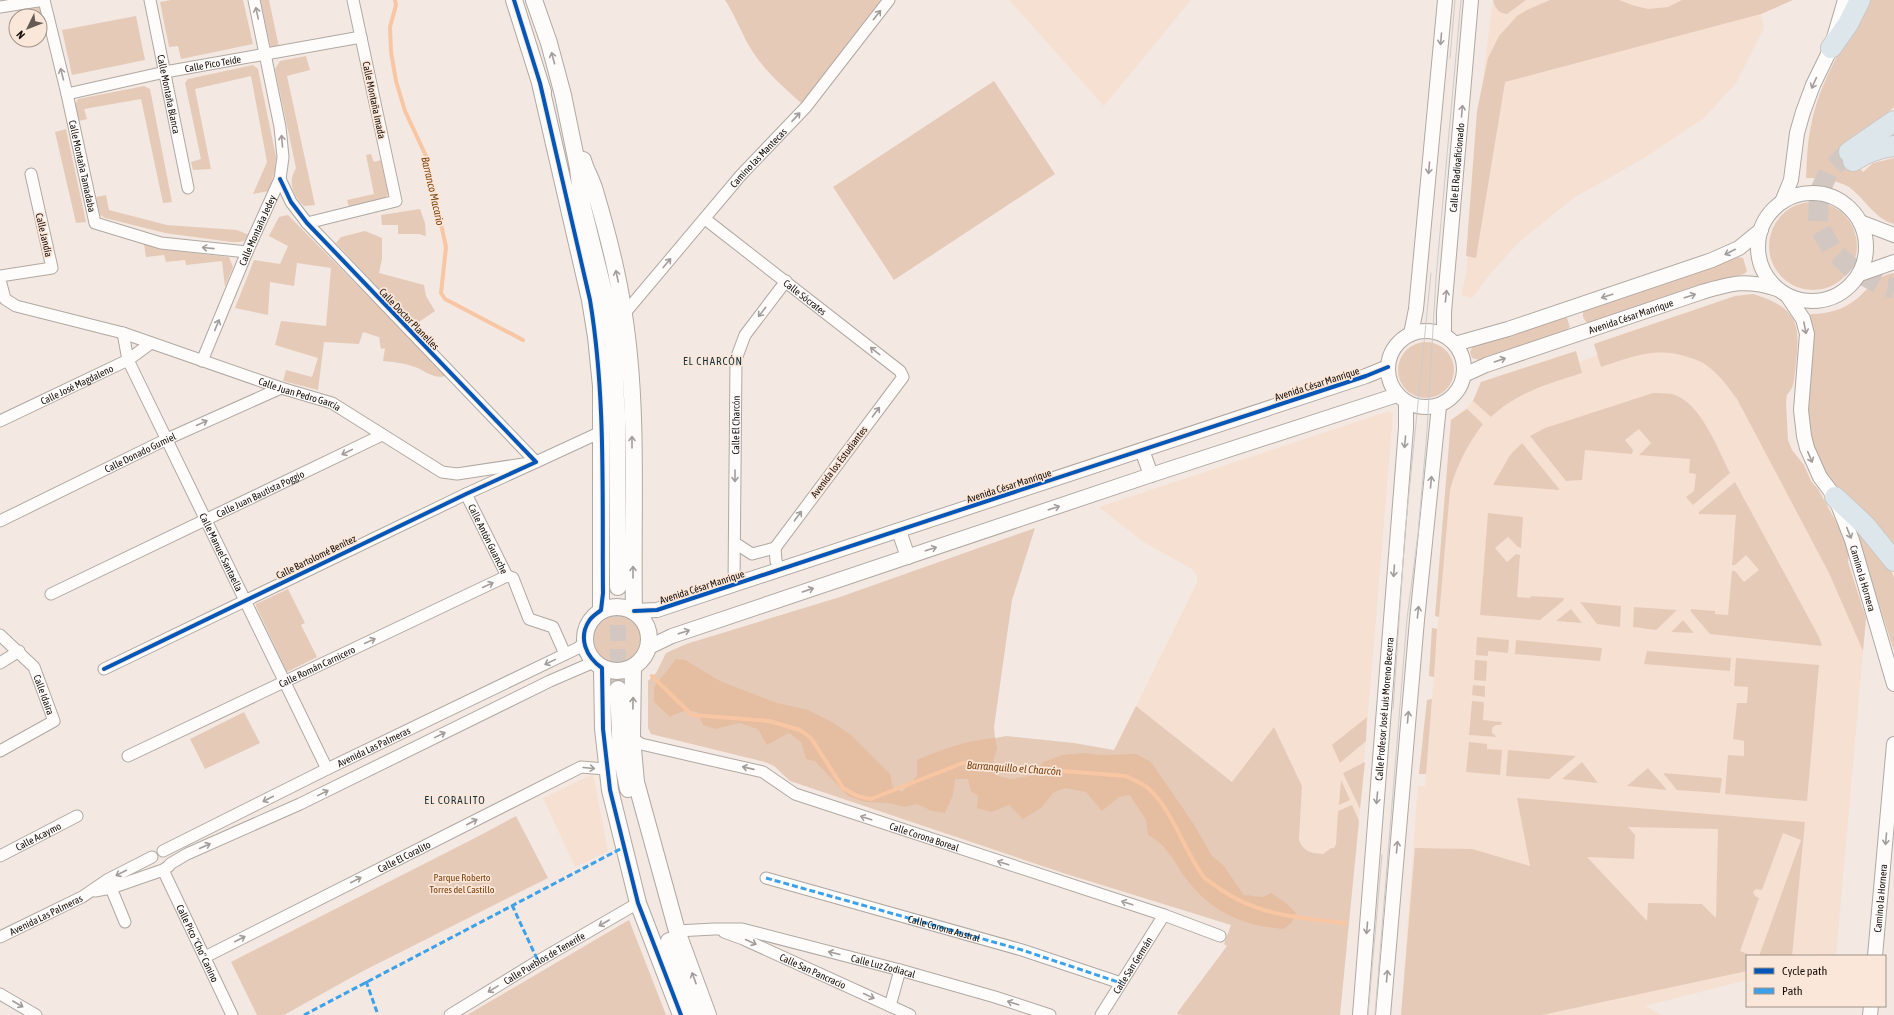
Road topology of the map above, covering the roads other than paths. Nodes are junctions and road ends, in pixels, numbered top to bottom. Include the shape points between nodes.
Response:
1 (150, 0) edge
2 (254, 0) edge
3 (353, 0) edge
4 (514, 0) edge
5 (534, 0) edge
6 (889, 0) edge
7 (1445, 0) edge
8 (1471, 0) edge
9 (1845, 0) edge
10 (1860, 0) edge
11 (0, 7) edge
12 (360, 37) junction
13 (1831, 48) junction
14 (266, 55) junction
15 (165, 72) junction
16 (540, 83) junction
17 (67, 94) junction
18 (563, 96) junction
19 (1894, 121) edge
20 (1894, 146) edge
21 (31, 174) dead end
22 (280, 179) junction
23 (188, 188) dead end
24 (1782, 202) junction
25 (582, 204) junction
26 (704, 219) junction
27 (1860, 222) junction
28 (306, 223) junction
29 (1761, 230) junction
30 (1894, 235) edge
31 (247, 252) junction
32 (1894, 262) edge
33 (1860, 274) junction
34 (0, 276) edge
35 (0, 280) edge
36 (786, 281) junction
37 (1782, 292) junction
38 (624, 314) junction
39 (123, 333) junction
40 (1411, 334) junction
41 (1444, 335) junction
42 (151, 343) junction
43 (1455, 344) junction
44 (128, 360) junction
45 (202, 361) junction
46 (1388, 367) junction
47 (1464, 375) junction
48 (903, 377) joint
49 (281, 388) junction
50 (1402, 399) junction
51 (1439, 406) junction
52 (0, 421) edge
53 (601, 432) junction
54 (382, 435) junction
55 (167, 439) junction
56 (1142, 450) junction
57 (536, 462) junction
58 (1150, 475) junction
59 (466, 494) junction
60 (1835, 497) junction
61 (205, 520) junction
62 (0, 521) edge
63 (899, 531) junction
64 (735, 543) junction
65 (775, 548) junction
66 (908, 557) junction
67 (1894, 561) edge
68 (780, 570) junction
69 (507, 576) junction
70 (734, 585) junction
71 (618, 588) tunnel mouth
72 (51, 594) dead end
73 (245, 600) junction
74 (601, 610) junction
75 (634, 611) junction
76 (0, 635) edge
77 (584, 643) junction
78 (649, 647) junction
79 (19, 651) junction
80 (565, 654) junction
81 (0, 662) edge
82 (598, 665) junction
83 (634, 667) junction
84 (104, 669) dead end
85 (284, 682) junction
86 (1894, 684) edge
87 (618, 689) tunnel mouth
88 (632, 738) junction
89 (1894, 744) edge
90 (0, 751) edge
91 (128, 756) dead end
92 (327, 769) junction
93 (606, 769) junction
94 (77, 816) dead end
95 (163, 851) junction
96 (0, 856) edge
97 (152, 857) junction
98 (164, 868) junction
99 (766, 878) dead end
100 (111, 888) junction
101 (92, 892) junction
102 (638, 904) junction
103 (1164, 915) junction
104 (125, 922) dead end
105 (714, 928) junction
106 (677, 931) junction
107 (1220, 936) dead end
108 (0, 937) edge
109 (1875, 955) edge
110 (205, 956) junction
111 (900, 970) junction
112 (1121, 983) junction
113 (0, 994) edge
114 (890, 1006) junction
115 (36, 1015) edge
116 (232, 1015) edge
117 (450, 1015) edge
118 (681, 1015) edge
119 (695, 1015) edge
120 (708, 1015) edge
121 (910, 1015) edge
122 (1050, 1015) edge
123 (1101, 1015) edge
124 (1360, 1015) edge
125 (1383, 1015) edge

1 - 15 street, Calle Montaña Blanca
14 -> 2 street, Calle Montaña Jedey
3 - 12 street, Calle Montaña Imada
4 - 16 main road
18 -> 5 main road
26 -> 6 street, Camino las Mantecas via 741,175 806,107
7 -> 40 street via 1416,309
41 -> 8 street, Calle El Radioaficionado
9 - 13 street
10 - 13 highway via 1848,24
17 -> 11 street, Calle Montaña Tamadaba via 44,0
12 - 14 street, Calle Pico Teide
12 - 28 street, Calle Montaña Imada via 396,201
13 -> 24 street via 1803,112 1791,180
14 - 15 street, Calle Pico Teide
22 -> 14 street, Calle Montaña Jedey via 283,157 280,127
15 - 17 street, Calle Pico Teide
15 - 23 street, Calle Montaña Blanca
16 - 25 main road via 561,153
16 - 53 main road via 590,300 596,337
31 -> 17 street, Calle Montaña Tamadaba via 161,243 95,223
18 - 25 main road via 578,168
38 -> 18 main road via 595,190
19 - 20 highway via 1851,156
21 - 34 street, Calle Jandía via 52,268
22 - 28 street, Calle Doctor Planelles via 291,202
22 - 31 street, Calle Montaña Jedey
24 - 27 street via 1806,193 1832,197 1848,207
24 - 29 street via 1769,214
25 - 71 main road via 604,292 616,375
26 - 36 street, Calle Sócrates
38 -> 26 street, Camino las Mantecas
27 - 30 street
27 - 33 street via 1866,239 1866,257
28 - 57 street, Calle Doctor Planelles
29 - 37 street via 1761,262 1767,277
29 -> 43 street via 1739,248 1712,260 1508,329
45 -> 31 street, Calle Montaña Jedey
32 - 33 street
33 - 37 street via 1846,290 1828,299 1807,301
35 - 39 street, Calle Juan Pedro García via 5,299 16,306
48 -> 36 street, Calle Sócrates via 900,370
36 -> 64 street, Calle El Charcón via 745,334 736,359
47 -> 37 street, Avenida César Manrique via 1486,365 1725,286 1758,282
37 -> 60 street, Camino la Hornera via 1803,319 1807,334 1801,410 1804,436 1820,477
75 -> 38 main road via 632,390
39 - 42 street, Calle Juan Pedro García
39 - 44 street, Calle Manuel Santaella
40 - 41 street via 1425,331
40 - 46 street via 1394,347
41 - 43 street
42 - 44 street, Calle José Magdaleno
42 - 45 street, Calle Juan Pedro García
43 - 47 street via 1463,359
44 - 52 street, Calle José Magdaleno
44 - 55 street, Calle Manuel Santaella
45 - 49 street, Calle Juan Pedro García
46 - 50 street via 1390,382
46 - 56 street, Avenida César Manrique
47 - 51 street via 1456,394
65 -> 48 street, Avenida los Estudiantes
49 - 54 street, Calle Juan Pedro García via 332,403
55 -> 49 street, Calle Donado Gumiel
50 - 51 street via 1416,407
50 - 58 street
50 -> 124 street, Calle Profesor José Luis Moreno Becerra via 1406,428
125 -> 51 street via 1416,628
53 - 57 street, Calle Juan Pedro García
53 - 74 main road
54 - 57 street, Calle Juan Pedro García via 442,472 457,474
54 -> 61 street, Calle Juan Bautista Poggio
55 - 61 street, Calle Manuel Santaella
55 - 62 street, Calle Donado Gumiel
56 - 58 street
56 - 63 street, Avenida César Manrique
57 - 59 street, Calle Bartolomé Benítez
66 -> 58 street
59 - 69 street, Calle Antón Guanche
59 - 73 street, Calle Bartolomé Benítez
60 - 67 highway via 1865,525
60 -> 86 street, Camino la Hornera via 1852,540
61 - 72 street, Calle Juan Bautista Poggio
61 - 73 street, Calle Manuel Santaella
63 - 66 street
63 - 68 street, Avenida César Manrique
64 - 65 street via 752,554
64 - 70 street, Calle El Charcón
65 - 68 street
78 -> 66 street via 672,636
68 - 70 street, Avenida César Manrique
69 - 80 street, Calle Antón Guanche via 513,578 529,619 553,627
85 -> 69 street, Calle Román Carnicero
70 - 75 street, Avenida César Manrique via 657,610
73 - 84 street, Calle Bartolomé Benítez
73 - 85 street, Calle Manuel Santaella
74 - 75 main road via 624,607
74 - 77 main road via 590,620 584,635
75 - 78 main road via 642,618 648,629
76 - 79 street, Calle Idaira
77 - 80 street, Avenida Las Palmeras
77 - 82 main road via 587,653
78 - 83 main road via 643,659
79 - 81 street
79 - 90 street, Calle Idaira via 34,667 54,721
80 -> 92 street, Avenida Las Palmeras
82 - 83 main road via 612,672
82 - 93 main road
98 -> 82 street, Avenida Las Palmeras via 186,854 300,804 550,681
88 -> 83 main road
85 - 91 street, Calle Román Carnicero
85 - 92 street, Calle Manuel Santaella
87 - 119 main road via 621,755 628,792 664,929
103 -> 88 street, Calle Corona Boreal via 795,794 763,772 641,744
88 - 106 main road via 636,782
89 -> 109 street, Camino la Hornera
92 -> 95 street, Avenida Las Palmeras
93 - 102 main road
110 -> 93 street, Calle El Coralito via 581,767
94 - 96 street, Calle Acaymo
95 - 97 street via 154,853
95 - 98 street via 171,859
97 - 98 street via 153,867
97 -> 101 street, Avenida Las Palmeras via 107,880
98 - 100 street, Avenida Las Palmeras
98 - 110 street, Calle Pico "Cho" Canino
99 - 112 street, Calle Corona Austral via 1022,950
100 - 101 street, Avenida Las Palmeras
100 - 104 street
101 - 108 street, Avenida Las Palmeras
102 -> 117 street, Calle Pueblos de Tenerife
102 - 118 main road
103 - 107 street, Calle Corona Boreal
103 - 112 street, Calle San Germán
105 - 106 street, Calle Luz Zodiacal
111 -> 105 street, Calle Luz Zodiacal via 742,929
105 -> 114 street, Calle San Pancracio
120 -> 106 main road
110 - 116 street, Calle Pico "Cho" Canino
111 - 114 street
122 -> 111 street, Calle Luz Zodiacal
112 - 123 street, Calle San Germán
113 -> 115 street
114 - 121 street, Calle San Pancracio

